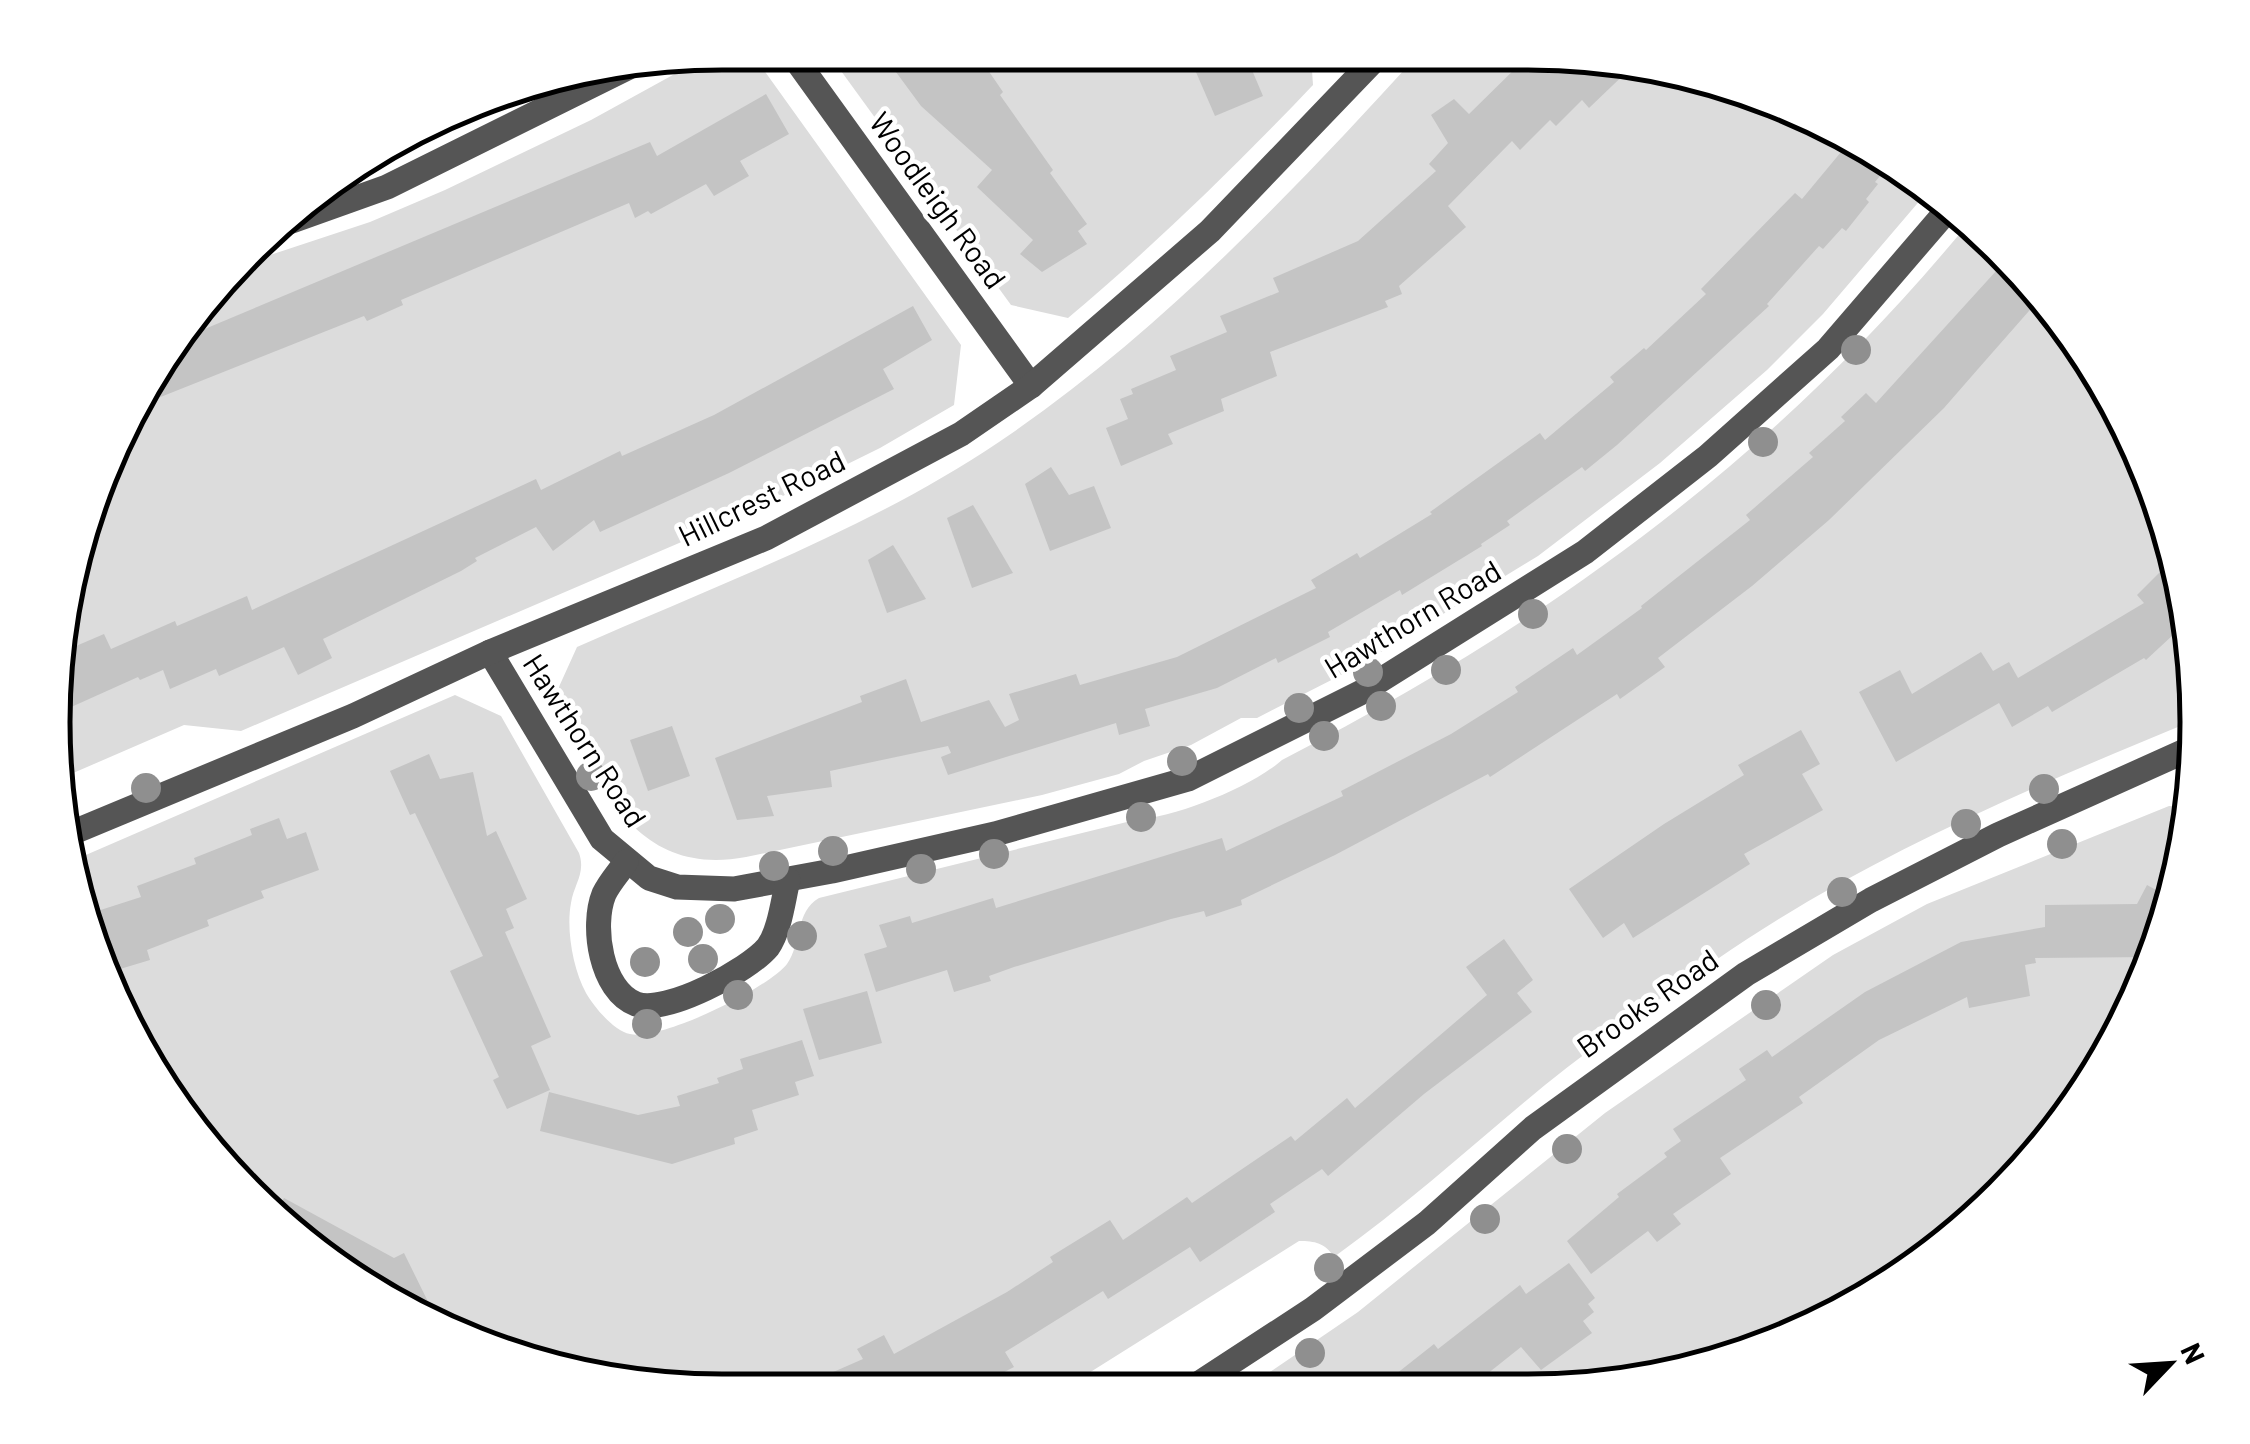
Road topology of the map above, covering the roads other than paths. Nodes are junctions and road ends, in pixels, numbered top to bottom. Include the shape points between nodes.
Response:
1 (803, 70) edge
2 (1362, 70) edge
3 (597, 83) edge
4 (317, 212) edge
5 (1941, 218) edge
6 (1032, 386) junction
7 (490, 652) junction
8 (2179, 757) edge
9 (80, 830) edge
10 (626, 862) junction
11 (788, 880) junction
12 (1213, 1374) edge

1 - 6 street, Woodleigh Road
2 - 6 street, Hillcrest Road via 1210,231
3 - 4 street via 387,186
5 - 11 street, Hawthorn Road via 1828,348 1708,456 1585,552 1360,693 1188,780 995,834
6 - 7 street, Hillcrest Road via 961,434 766,538
7 - 9 street, Hillcrest Road
7 - 10 street, Hawthorn Road via 602,839
8 - 12 street, Brooks Road via 1934,867 1746,974 1533,1128 1428,1223
10 - 11 street, Hawthorn Road via 677,887 734,889
10 - 11 street, Hawthorn Road via 604,895 602,964 620,995 640,1006 704,989 750,965 770,943

